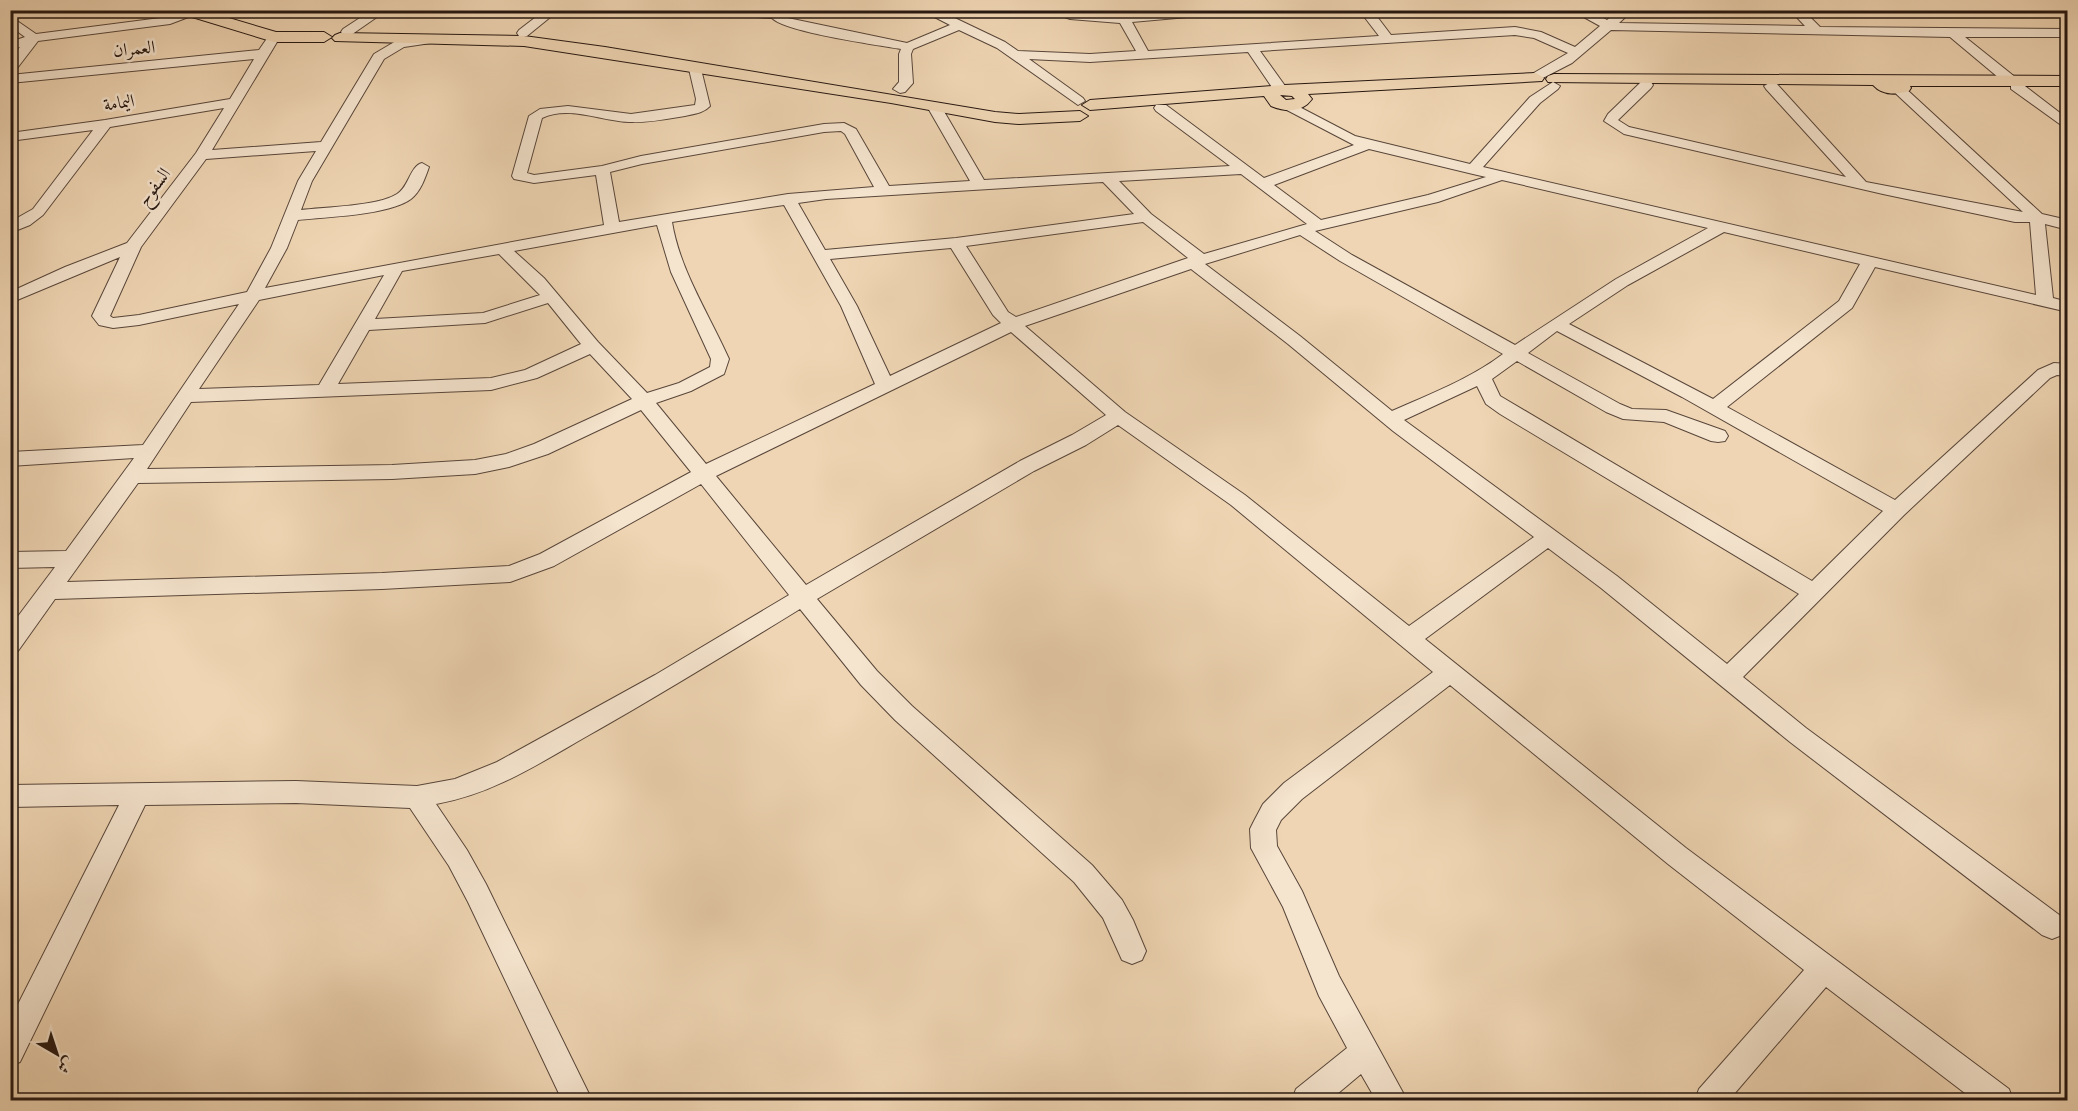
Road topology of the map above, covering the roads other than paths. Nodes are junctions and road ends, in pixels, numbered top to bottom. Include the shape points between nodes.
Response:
1 (212, 10) edge
2 (372, 10) edge
3 (381, 10) edge
4 (553, 10) edge
5 (707, 10) edge
6 (796, 10) edge
7 (927, 10) edge
8 (1052, 10) edge
9 (1221, 10) edge
10 (1365, 10) edge
11 (1577, 10) edge
12 (1627, 10) edge
13 (1796, 10) edge
14 (193, 12) edge
15 (775, 15) junction
16 (1124, 19) junction
17 (10, 20) edge
18 (961, 25) junction
19 (1608, 26) junction
20 (1817, 31) junction
21 (290, 33) junction
22 (523, 33) junction
23 (1953, 33) junction
24 (2067, 33) edge
25 (342, 34) junction
26 (34, 38) junction
27 (432, 39) junction
28 (1388, 39) junction
29 (10, 46) edge
30 (908, 47) junction
31 (1252, 48) junction
32 (261, 54) junction
33 (1144, 55) junction
34 (1016, 56) junction
35 (1572, 56) junction
36 (379, 57) junction
37 (10, 68) edge
38 (695, 69) junction
39 (10, 79) edge
40 (2067, 81) edge
41 (2013, 83) junction
42 (1546, 84) junction
43 (1892, 85) junction
44 (1646, 86) junction
45 (1771, 86) junction
46 (2067, 86) edge
47 (897, 94) junction
48 (1287, 97) junction
49 (233, 102) junction
50 (1075, 105) junction
51 (935, 108) junction
52 (1161, 108) junction
53 (105, 124) junction
54 (2067, 126) edge
55 (10, 136) edge
56 (326, 146) junction
57 (1368, 146) junction
58 (202, 155) junction
59 (422, 167) dead end
60 (602, 170) junction
61 (1241, 170) junction
62 (1473, 170) junction
63 (1500, 176) junction
64 (1106, 177) junction
65 (979, 184) junction
66 (1262, 184) junction
67 (1860, 184) junction
68 (883, 189) junction
69 (788, 199) junction
70 (291, 216) junction
71 (1146, 217) junction
72 (2037, 218) junction
73 (664, 219) junction
74 (2067, 225) edge
75 (1722, 227) junction
76 (10, 228) edge
77 (1310, 228) junction
78 (613, 229) junction
79 (956, 243) junction
80 (133, 246) junction
81 (503, 249) junction
82 (819, 255) junction
83 (1196, 261) junction
84 (1870, 261) junction
85 (396, 268) junction
86 (254, 294) junction
87 (550, 297) junction
88 (10, 298) edge
89 (2045, 302) junction
90 (2067, 307) edge
91 (1013, 324) junction
92 (1556, 324) junction
93 (364, 325) junction
94 (592, 346) junction
95 (1516, 353) junction
96 (2067, 370) edge
97 (1482, 377) junction
98 (885, 386) junction
99 (325, 392) junction
100 (184, 396) junction
101 (644, 401) junction
102 (1714, 407) junction
103 (1118, 416) junction
104 (1390, 419) junction
105 (1718, 436) dead end
106 (148, 451) junction
107 (10, 459) edge
108 (704, 474) junction
109 (132, 476) junction
110 (1897, 510) junction
111 (1548, 537) junction
112 (73, 559) junction
113 (10, 560) edge
114 (50, 591) junction
115 (1814, 593) junction
116 (803, 597) junction
117 (1409, 638) junction
118 (10, 645) edge
119 (1450, 672) junction
120 (1727, 679) junction
121 (138, 793) junction
122 (10, 796) edge
123 (417, 797) junction
124 (2052, 926) dead end
125 (1132, 951) dead end
126 (1824, 968) junction
127 (10, 1052) edge
128 (1365, 1052) junction
129 (577, 1101) edge
130 (1308, 1101) edge
131 (1392, 1101) edge
132 (1710, 1101) edge
133 (1998, 1101) edge

1 - 21 main road
2 - 25 street
3 - 25 street
4 - 22 street
5 - 15 street
6 - 15 street
7 - 18 street
8 - 16 street via 1073,18
9 - 16 street
10 - 28 street
11 - 19 street
12 - 19 street
13 - 20 street
14 - 21 main road
14 - 26 street via 170,20
15 - 30 street via 780,20 825,31
16 - 33 street
17 - 26 street
18 - 30 street
18 - 34 street
19 - 20 street
19 - 35 street
20 - 23 street
21 - 25 main road
21 - 25 main road
21 - 32 street, السفوح
22 - 25 main road
22 - 47 main road
23 - 24 street
23 - 41 street
25 - 27 main road
25 - 36 street via 376,46
26 - 29 street
26 - 37 street
27 - 36 street via 400,44
27 - 38 main road via 524,41
28 - 31 street
28 - 35 street via 1515,31 1537,35
30 - 47 street via 906,83
31 - 33 street
31 - 48 street
32 - 39 street, العمران
32 - 49 street, السفوح
33 - 34 street
34 - 50 street
35 - 42 street
35 - 42 street
36 - 56 street
38 - 47 main road
38 - 60 street via 704,99 700,108 639,118 556,109 536,116 519,176 534,179
40 - 41 main road
41 - 43 main road
41 - 46 main road
41 - 54 street
42 - 43 main road
42 - 44 main road
42 - 48 main road
42 - 62 street
43 - 45 main road
43 - 72 street
44 - 45 main road
44 - 67 street via 1614,117 1614,124 1624,130
45 - 67 street
47 - 50 main road via 1016,111
47 - 51 main road
48 - 50 main road
48 - 52 main road
48 - 57 street via 1314,118
49 - 53 street, اليمامة
49 - 58 street, السفوح
50 - 51 main road via 1019,119
50 - 52 main road
51 - 65 street
52 - 61 street
53 - 55 street, اليمامة
53 - 76 street via 38,212
56 - 58 street
56 - 70 street via 305,181
57 - 62 street
57 - 66 street
58 - 80 street, السفوح
59 - 70 street via 408,195 400,201
60 - 68 street via 641,160 844,127 851,132
60 - 78 street
61 - 64 street
61 - 66 street
62 - 63 street
63 - 75 street
63 - 77 street via 1456,192
64 - 65 street
64 - 71 street
65 - 68 street
66 - 77 street
67 - 72 street via 2015,217
68 - 69 street
69 - 73 street
69 - 82 street
70 - 86 street
71 - 79 street
71 - 83 street
72 - 74 street
72 - 89 street
73 - 78 street
73 - 101 street via 669,245 720,359 718,370 704,378
75 - 84 street
75 - 92 street
77 - 83 street
77 - 95 street via 1346,258
78 - 81 street
79 - 82 street
79 - 91 street via 1002,315
80 - 86 street, السفوح via 101,316 105,321 139,320
80 - 88 street
81 - 85 street
81 - 87 street
82 - 98 street via 864,335
83 - 91 street
83 - 104 street
84 - 89 street
84 - 102 street via 1846,303
85 - 86 street
85 - 93 street
86 - 100 street
87 - 93 street via 485,318
87 - 94 street
89 - 90 street
91 - 98 street
91 - 103 street
92 - 95 street
92 - 102 street
93 - 99 street
94 - 99 street via 531,374 491,384
94 - 101 street
95 - 97 street
95 - 105 street via 1630,415 1666,416
96 - 110 street via 2054,369 2044,374
97 - 104 street
97 - 115 street via 1493,400 1507,410
98 - 108 street
99 - 100 street
100 - 106 street
101 - 108 street
101 - 109 street via 524,455 475,467
102 - 110 street
103 - 116 street
103 - 117 street via 1238,500
104 - 111 street
106 - 107 street
106 - 109 street
108 - 114 street via 547,560 510,573
108 - 116 street
109 - 112 street
110 - 115 street
111 - 117 street
111 - 120 street via 1610,582
112 - 113 street
112 - 114 street
114 - 118 street
115 - 120 street
116 - 123 street via 506,771 464,787
116 - 125 street via 899,711 1086,875 1119,916
117 - 119 street
119 - 126 street via 1677,856
119 - 128 street via 1293,791 1272,812 1263,829 1264,848
120 - 124 street
121 - 122 street
121 - 123 street via 296,792
121 - 127 street
123 - 129 street via 477,893
126 - 132 street
126 - 133 street
128 - 130 street
128 - 131 street

